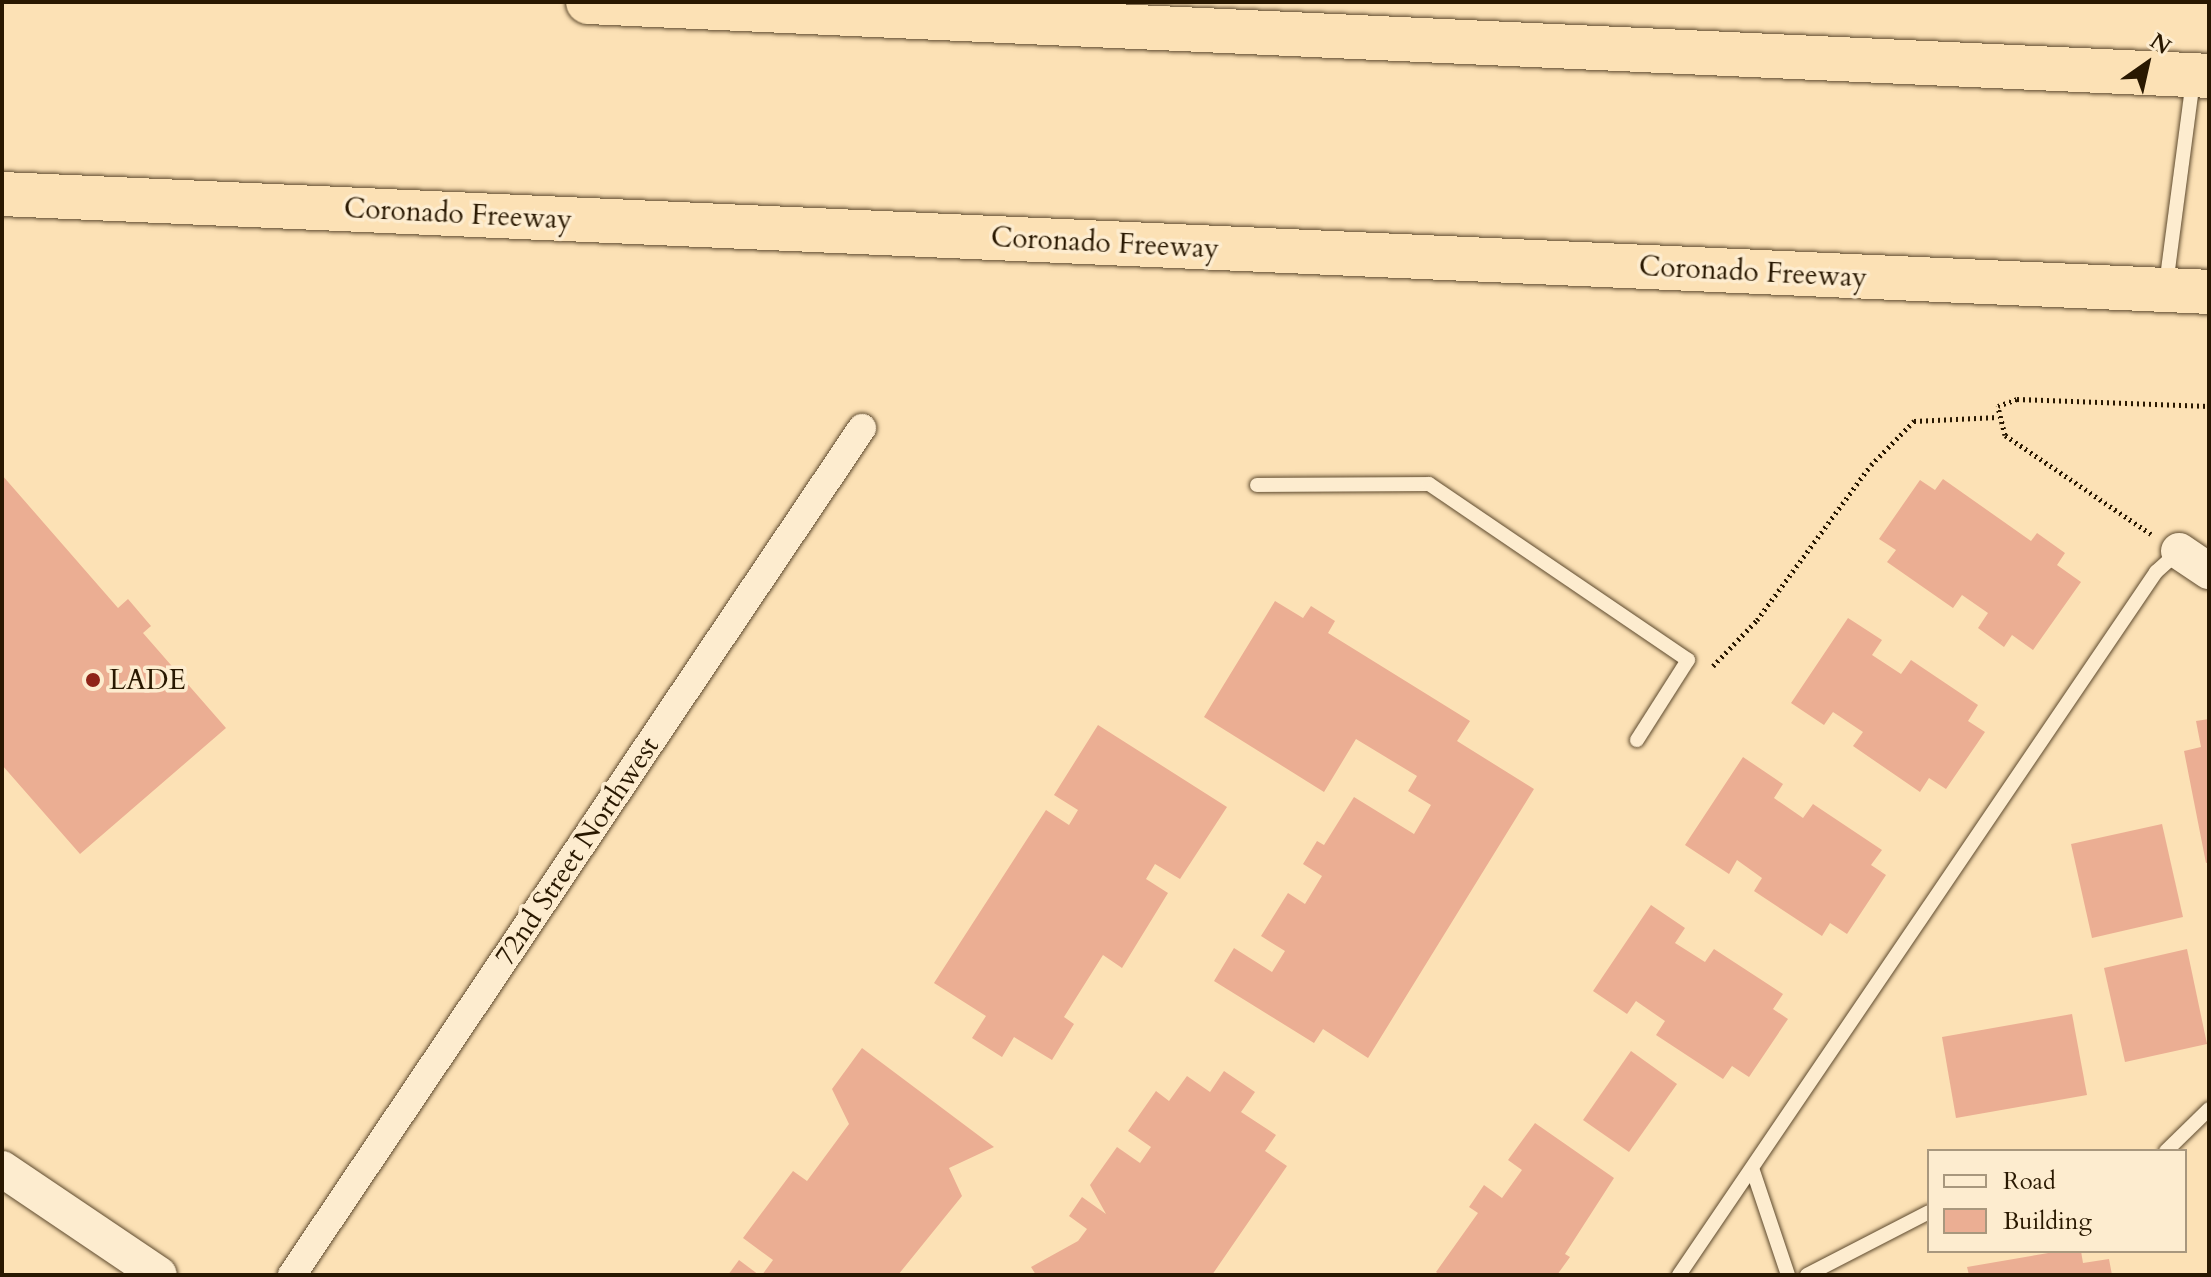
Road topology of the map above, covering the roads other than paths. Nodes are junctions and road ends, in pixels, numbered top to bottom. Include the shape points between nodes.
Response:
1 (588, 2) edge
2 (2201, 76) edge
3 (2, 194) edge
4 (2165, 290) junction
5 (2209, 292) edge
6 (862, 428) dead end
7 (1257, 485) dead end
8 (2179, 551) joint
9 (2209, 571) edge
10 (1637, 740) dead end
11 (2209, 1109) edge
12 (2168, 1149) edge
13 (2, 1169) edge
14 (1753, 1171) junction
15 (1927, 1213) edge
16 (159, 1275) edge
17 (292, 1275) edge
18 (1679, 1275) edge
19 (1788, 1275) edge
20 (1807, 1275) edge

1 - 2 highway
2 - 4 lane
3 - 4 highway, Coronado Freeway
4 - 5 highway, Coronado Freeway
6 - 17 street, 72nd Street Northwest
7 - 10 lane via 1429,484 1688,660
8 - 9 street
8 - 14 lane via 2156,572
11 - 12 lane
13 - 16 street
14 - 18 lane
14 - 19 lane
15 - 20 lane

